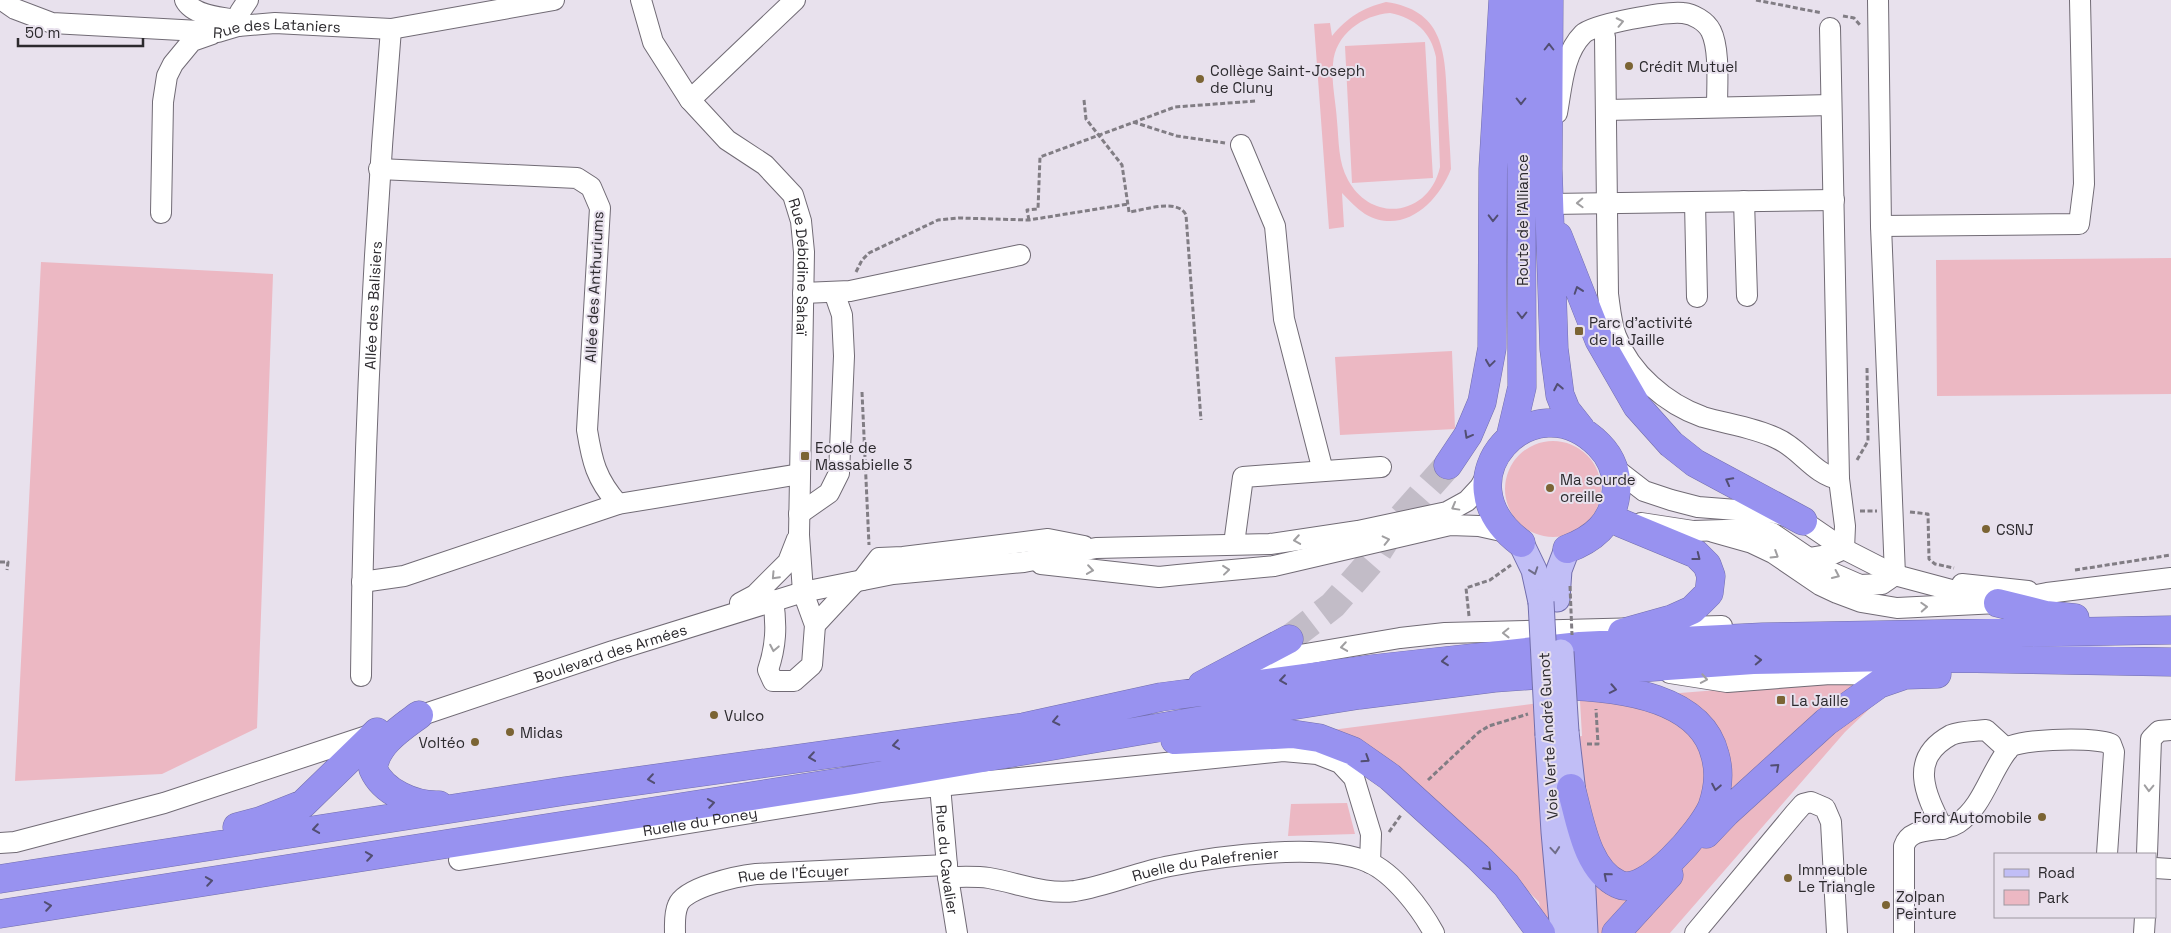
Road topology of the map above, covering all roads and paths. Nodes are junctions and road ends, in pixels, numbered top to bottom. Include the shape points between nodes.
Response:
1 (2, 0) edge
2 (185, 0) edge
3 (248, 0) edge
4 (554, 0) edge
5 (641, 0) edge
6 (795, 0) edge
7 (1503, 0) edge
8 (1521, 0) edge
9 (1549, 0) edge
10 (1878, 0) edge
11 (2080, 0) edge
12 (238, 23) junction
13 (391, 28) junction
14 (1830, 28) dead end
15 (218, 32) junction
16 (1605, 37) dead end
17 (690, 100) junction
18 (1084, 100) dead end
19 (1256, 101) dead end
20 (1831, 105) junction
21 (1717, 107) junction
22 (1606, 110) junction
23 (1133, 122) junction
24 (1098, 134) junction
25 (1241, 145) joint
26 (379, 169) junction
27 (1548, 169) junction
28 (1834, 200) junction
29 (1744, 201) junction
30 (1607, 202) junction
31 (1695, 202) junction
32 (1128, 204) junction
33 (1550, 211) junction
34 (161, 213) dead end
35 (1029, 220) junction
36 (1881, 226) junction
37 (1020, 255) dead end
38 (842, 292) junction
39 (803, 293) junction
40 (1747, 296) dead end
41 (1697, 297) dead end
42 (862, 387) dead end
43 (1201, 420) dead end
44 (1581, 429) junction
45 (1510, 438) junction
46 (1868, 441) dead end
47 (1856, 464) dead end
48 (1448, 465) tunnel mouth
49 (1381, 467) dead end
50 (1613, 467) junction
51 (1323, 470) junction
52 (1488, 473) junction
53 (800, 474) junction
54 (1840, 478) junction
55 (618, 504) junction
56 (1856, 507) dead end
57 (1892, 512) junction
58 (799, 514) junction
59 (1802, 521) junction
60 (1614, 523) junction
61 (1713, 532) junction
62 (799, 535) junction
63 (1234, 544) junction
64 (1514, 545) junction
65 (1169, 546) junction
66 (1096, 548) junction
67 (1844, 549) junction
68 (1567, 550) joint
69 (2171, 555) edge
70 (879, 558) junction
71 (1809, 558) junction
72 (0, 562) edge
73 (1024, 562) junction
74 (7, 570) dead end
75 (1963, 570) dead end
76 (2070, 570) dead end
77 (1169, 576) junction
78 (1904, 577) junction
79 (2171, 578) edge
80 (858, 581) junction
81 (362, 582) junction
82 (803, 592) junction
83 (2047, 593) junction
84 (773, 600) junction
85 (1549, 600) junction
86 (1998, 603) junction
87 (1462, 619) dead end
88 (815, 625) junction
89 (693, 626) junction
90 (1640, 628) junction
91 (2171, 629) edge
92 (2044, 632) junction
93 (1290, 639) tunnel mouth
94 (1580, 646) junction
95 (2171, 662) edge
96 (1240, 665) junction
97 (1639, 667) junction
98 (1905, 675) junction
99 (361, 676) dead end
100 (1186, 693) junction
101 (1587, 707) dead end
102 (1104, 711) junction
103 (1534, 712) dead end
104 (418, 715) junction
105 (2171, 730) edge
106 (377, 732) junction
107 (1557, 734) junction
108 (1166, 740) junction
109 (1598, 744) dead end
110 (2008, 750) junction
111 (854, 780) junction
112 (1428, 780) dead end
113 (940, 786) junction
114 (1571, 788) junction
115 (485, 803) junction
116 (1943, 829) junction
117 (0, 843) edge
118 (2107, 853) edge
119 (2147, 853) edge
120 (459, 860) dead end
121 (1370, 863) junction
122 (75, 867) junction
123 (2156, 868) edge
124 (2171, 869) edge
125 (947, 871) junction
126 (0, 879) edge
127 (0, 914) edge
128 (2145, 918) edge
129 (675, 933) edge
130 (957, 933) edge
131 (1434, 933) edge
132 (1541, 933) edge
133 (1564, 933) edge
134 (1585, 933) edge
135 (1616, 933) edge
136 (1695, 933) edge
137 (1837, 933) edge
138 (1904, 933) edge
139 (2144, 933) edge

1 - 15 street, Rue des Lataniers via 15,10 52,23
2 - 12 street via 201,12
3 - 12 street via 240,12
4 - 13 street, Rue des Lataniers
5 - 17 street, Rue Débidine Sahaï via 653,42
6 - 17 street
7 -> 48 highway via 1493,169 1492,348 1482,402 1468,435
8 -> 45 highway, Route de l'Alliance via 1522,387
27 -> 9 highway, Route de l'Alliance
10 - 36 street
11 - 36 street via 2084,184 2079,224
12 - 13 street, Rue des Lataniers
12 - 15 street, Rue des Lataniers
13 - 26 street, Allée des Balisiers
14 - 20 street
15 - 34 street via 192,41 167,76 163,102
16 - 22 street
17 - 39 street, Rue Débidine Sahaï via 727,140 766,165 793,195 801,221
18 - 24 path via 1086,118
19 - 23 path via 1175,107
20 - 21 street
20 - 28 street
21 - 22 street
27 -> 21 street via 1568,56 1584,32 1672,12 1690,14 1706,25 1714,39
22 - 30 street
23 - 24 path
23 - 25 path via 1177,136
24 - 32 path via 1122,165
24 - 35 path via 1040,157 1038,209 1027,210
25 - 51 street via 1275,226 1284,319
26 - 55 street, Allée des Anthuriums via 577,178 591,187 600,208 587,430 593,466 605,490
26 - 81 street, Allée des Balisiers
27 - 33 highway, Route de l'Alliance
28 - 29 street
28 - 54 street
29 - 31 street
29 - 40 street
30 - 31 street
30 -> 33 street
30 - 54 street via 1609,302 1616,334 1630,363 1678,405 1703,416 1777,438 1800,452 1815,468 1833,478
31 - 41 street
32 - 35 path
32 - 43 path via 1129,212 1176,205 1186,215
44 -> 33 highway, Route de l'Alliance via 1566,410 1557,380
59 -> 33 highway via 1695,463 1672,444 1637,406 1599,340
35 - 38 path via 938,220 869,253
36 - 57 street
37 - 38 street
38 - 39 street
38 - 58 street via 844,356 839,473 829,493
39 - 53 street, Rue Débidine Sahaï
42 - 70 path via 869,550
44 - 45 highway via 1563,423 1544,423 1526,428
44 - 50 highway, Route de l'Alliance via 1606,452
45 - 52 highway via 1499,450
46 - 47 path
49 - 51 street
50 - 59 street via 1644,491 1671,500 1698,507 1775,513
50 - 60 highway via 1617,485
51 - 63 street via 1244,477
52 -> 63 street via 1467,501 1447,512 1358,531 1270,544
52 - 64 highway via 1490,507
53 - 55 street
53 - 58 street, Rue Débidine Sahaï
54 - 67 street
55 - 81 street via 404,576
56 - 57 path via 1864,511
57 - 75 path via 1928,514 1929,559 1935,564
57 - 78 street
58 - 62 street, Rue Débidine Sahaï
59 - 67 street
60 - 61 street
60 - 68 highway
60 -> 90 highway via 1696,554 1707,565 1711,576 1709,593 1692,610
61 - 71 street via 1764,531
61 -> 86 street via 1752,543 1773,553 1820,586 1861,602 1897,608
62 - 82 street, Rue Débidine Sahaï
62 -> 89 street via 788,562 755,595
63 - 65 street
77 -> 64 street via 1274,566 1450,525 1479,526
64 -> 85 main road, Voie Verte André Gunot via 1534,570
64 - 87 path via 1490,580 1466,588 1470,620
65 - 66 street
65 - 77 street via 1182,552 1186,561 1185,567
65 - 77 street via 1152,556 1153,569
66 - 70 street via 1048,539 903,558
66 - 73 street
67 - 71 street
67 - 78 street
68 - 85 main road, Voie Verte André Gunot
69 - 76 path
70 - 80 street
71 -> 78 street via 1828,571 1860,585 1882,584
72 - 74 path via 8,562
73 -> 77 street
73 - 80 street, Boulevard des Armées via 893,574
78 - 83 street
78 - 86 street
79 - 83 street
80 - 82 street, Boulevard des Armées
80 - 88 street
81 - 99 street, Allée des Balisiers
82 - 84 street, Boulevard des Armées
82 - 88 street, Rue Débidine Sahaï
83 - 86 street
84 -> 88 street via 775,649 768,670 773,681 794,681 812,665
84 - 89 street, Boulevard des Armées
85 - 107 main road, Voie Verte André Gunot, bridge
86 - 91 highway via 2046,614
89 - 104 street, Boulevard des Armées
90 - 92 street via 1939,622
90 - 94 highway
90 -> 96 street via 1445,633
91 - 92 highway
92 - 94 highway via 1763,637
93 - 96 highway
94 -> 100 highway via 1372,668
97 -> 95 highway via 1890,657
95 - 98 highway via 2060,671
96 - 100 highway
96 - 102 street
97 -> 98 street via 1727,682 1830,674
97 - 111 highway via 1494,678 1359,695
135 -> 98 highway via 1726,813 1826,722 1879,684
100 - 102 highway
101 - 109 path via 1596,706
102 -> 115 highway via 1024,727
103 - 112 path via 1489,726
104 - 106 street, Boulevard des Armées
104 - 115 highway via 394,734 376,756 373,769 379,780 401,796 424,804
105 -> 119 street via 2159,730 2151,739
106 - 117 street, Boulevard des Armées via 164,803 15,842
106 - 122 highway via 304,804 260,820
107 - 114 main road, Voie Verte André Gunot
107 -> 133 main road, Voie Verte André Gunot via 1554,832
108 - 111 highway via 870,782
108 -> 114 highway via 1302,718 1570,686 1608,688 1650,697 1677,709 1699,726 1712,742 1718,767 1711,807 1696,830 1662,868 1634,886 1619,885 1601,871 1586,841
108 -> 132 highway via 1296,734 1334,742 1353,751 1390,776 1478,857 1510,891
110 - 116 street via 1969,813
110 - 116 street via 1986,730 1952,734 1930,752 1923,776 1926,796
110 - 118 street via 2016,744 2042,741 2102,741 2111,744 2114,752
127 -> 111 highway
113 - 120 street, Ruelle du Poney via 881,792
113 - 121 street, Ruelle du Poney via 1283,751 1316,754 1340,763 1354,778 1370,834
113 - 125 street, Rue du Cavalier
114 - 134 main road, Voie Verte André Gunot via 1582,871
115 -> 122 highway
116 - 138 street via 1907,837 1904,846
121 - 125 street, Ruelle du Palefrenier via 1352,856 1324,853 1254,854 1169,866 1089,888 1062,891
121 - 131 street, Ruelle du Palefrenier via 1397,883
122 - 126 highway
123 - 124 street
125 - 129 street, Rue de l'Écuyer via 756,874 735,878 701,888 682,899 676,912
125 - 130 street, Rue du Cavalier
128 - 139 street
136 - 137 street via 1794,813 1802,804 1811,802 1825,808 1831,822

